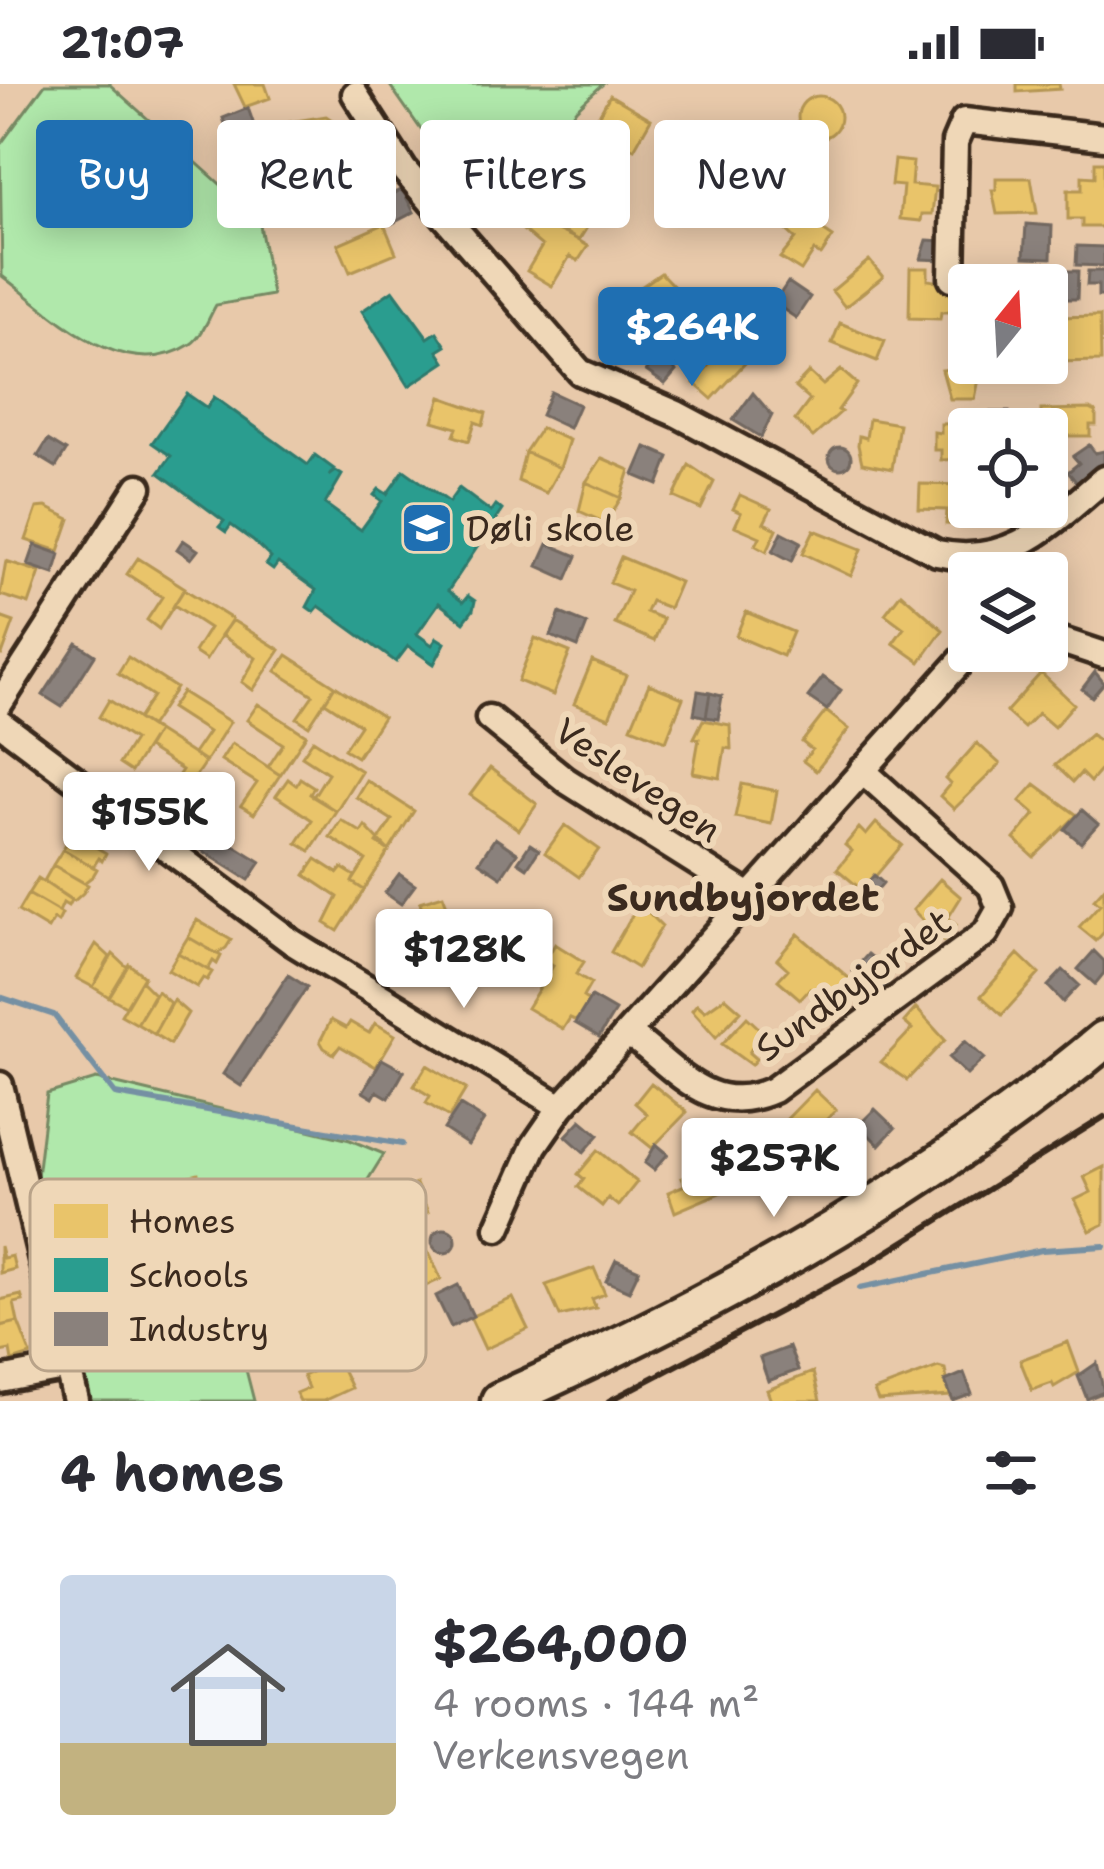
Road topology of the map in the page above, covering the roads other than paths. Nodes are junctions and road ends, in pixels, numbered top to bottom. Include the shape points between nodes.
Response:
1 (355, 94) dead end
2 (1104, 137) edge
3 (952, 264) edge
4 (1104, 479) edge
5 (139, 487) dead end
6 (1068, 643) edge
7 (1104, 655) edge
8 (951, 672) edge
9 (0, 703) edge
10 (489, 718) dead end
11 (0, 723) edge
12 (862, 770) junction
13 (751, 897) junction
14 (631, 1035) junction
15 (1104, 1040) edge
16 (1, 1094) edge
17 (561, 1107) junction
18 (30, 1210) edge
19 (498, 1228) dead end
20 (48, 1371) edge
21 (70, 1371) edge
22 (0, 1380) edge
23 (76, 1401) edge
24 (500, 1401) edge

1 - 4 street via 404,170 562,358 605,386 677,414 962,559 1019,547
2 - 3 street via 964,121 955,142
5 - 9 street
6 - 7 street
8 - 12 street
10 - 13 street, Veslevegen via 567,781
11 - 17 street via 292,942
12 - 13 street
12 - 14 street, Sundbyjordet via 991,886 1000,908 986,933 748,1102 708,1093
13 - 14 street
14 - 17 street
15 - 24 main road via 852,1217
16 - 18 street
17 - 19 street
20 - 22 street
21 - 23 street

